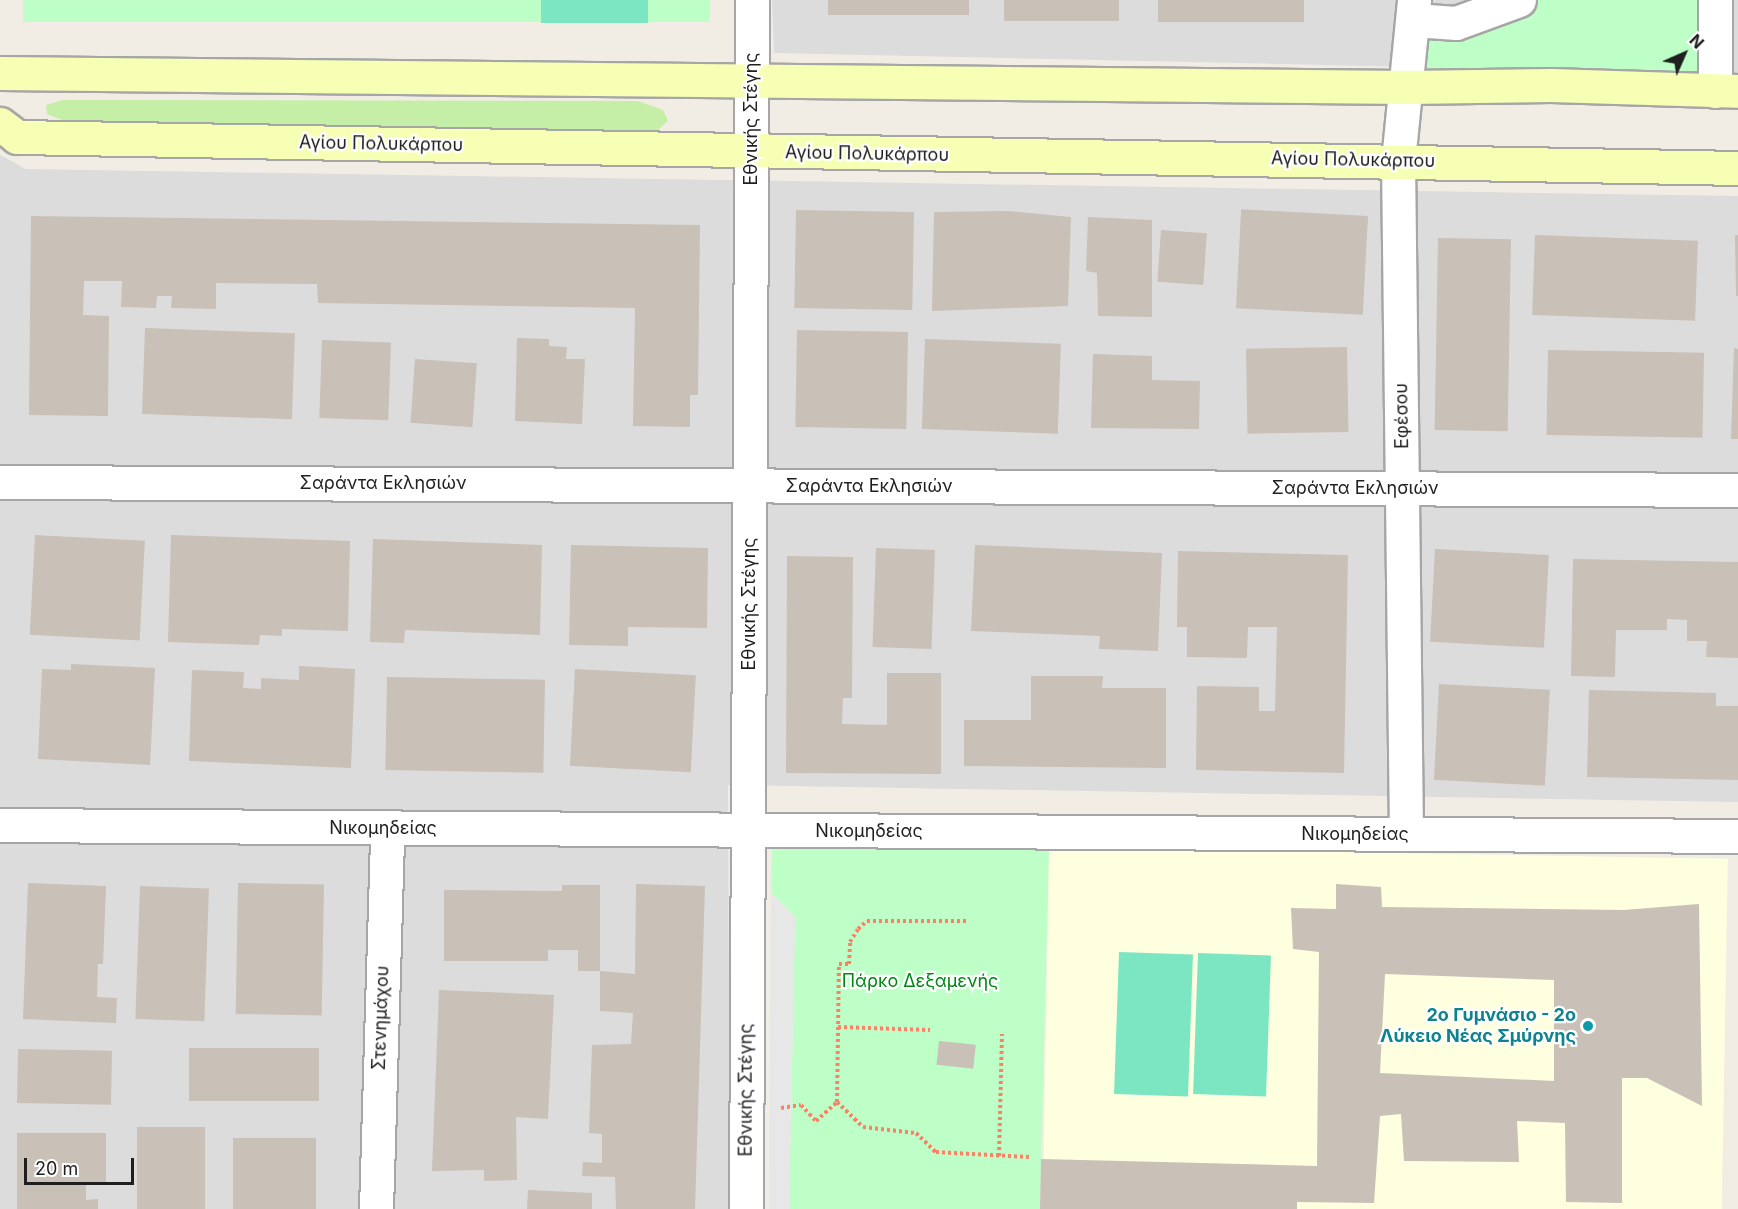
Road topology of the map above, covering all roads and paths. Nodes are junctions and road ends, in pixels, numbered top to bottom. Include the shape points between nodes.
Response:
1 (752, 0) edge
2 (1519, 0) edge
3 (1715, 0) edge
4 (1414, 10) edge
5 (0, 73) edge
6 (751, 78) junction
7 (1407, 87) junction
8 (1727, 91) edge
9 (0, 124) edge
10 (751, 152) junction
11 (1398, 161) junction
12 (1738, 168) edge
13 (0, 482) edge
14 (750, 485) junction
15 (1404, 488) junction
16 (1738, 490) edge
17 (0, 825) edge
18 (387, 828) junction
19 (748, 830) junction
20 (1406, 834) junction
21 (1738, 836) edge
22 (966, 921) dead end
23 (838, 1027) junction
24 (930, 1030) dead end
25 (1002, 1034) dead end
26 (837, 1102) junction
27 (746, 1129) junction
28 (999, 1156) junction
29 (1029, 1157) dead end
30 (376, 1209) edge
31 (746, 1209) edge

1 - 6 street, Εθνικής Στέγης
2 - 4 street via 1456,23
3 - 8 street
4 - 7 street, Εφέσου
5 - 6 street
6 - 7 street
6 - 10 street, Εθνικής Στέγης
7 - 8 street
7 - 11 street, Εφέσου
9 - 10 street, Αγίου Πολυκάρπου via 17,137
10 - 11 street, Αγίου Πολυκάρπου
10 - 14 street, Εθνικής Στέγης
11 - 12 street, Αγίου Πολυκάρπου
11 - 15 street, Εφέσου
13 - 14 street, Σαράντα Εκλησιών
14 - 15 street, Σαράντα Εκλησιών
14 - 19 street, Εθνικής Στέγης
15 - 16 street, Σαράντα Εκλησιών
15 - 20 street, Εφέσου
17 - 18 street, Νικομηδείας
18 - 19 street, Νικομηδείας
18 - 30 street, Στενημάχου
19 - 20 street, Νικομηδείας
19 - 27 street, Εθνικής Στέγης
20 - 21 street, Νικομηδείας
22 - 23 path via 867,921 850,942 849,964 839,964
23 - 24 path
23 - 26 path
25 - 28 path
26 - 27 path via 816,1121 801,1105 765,1110
26 - 28 path via 863,1127 916,1133 936,1152
27 - 31 street, Εθνικής Στέγης
28 - 29 path

